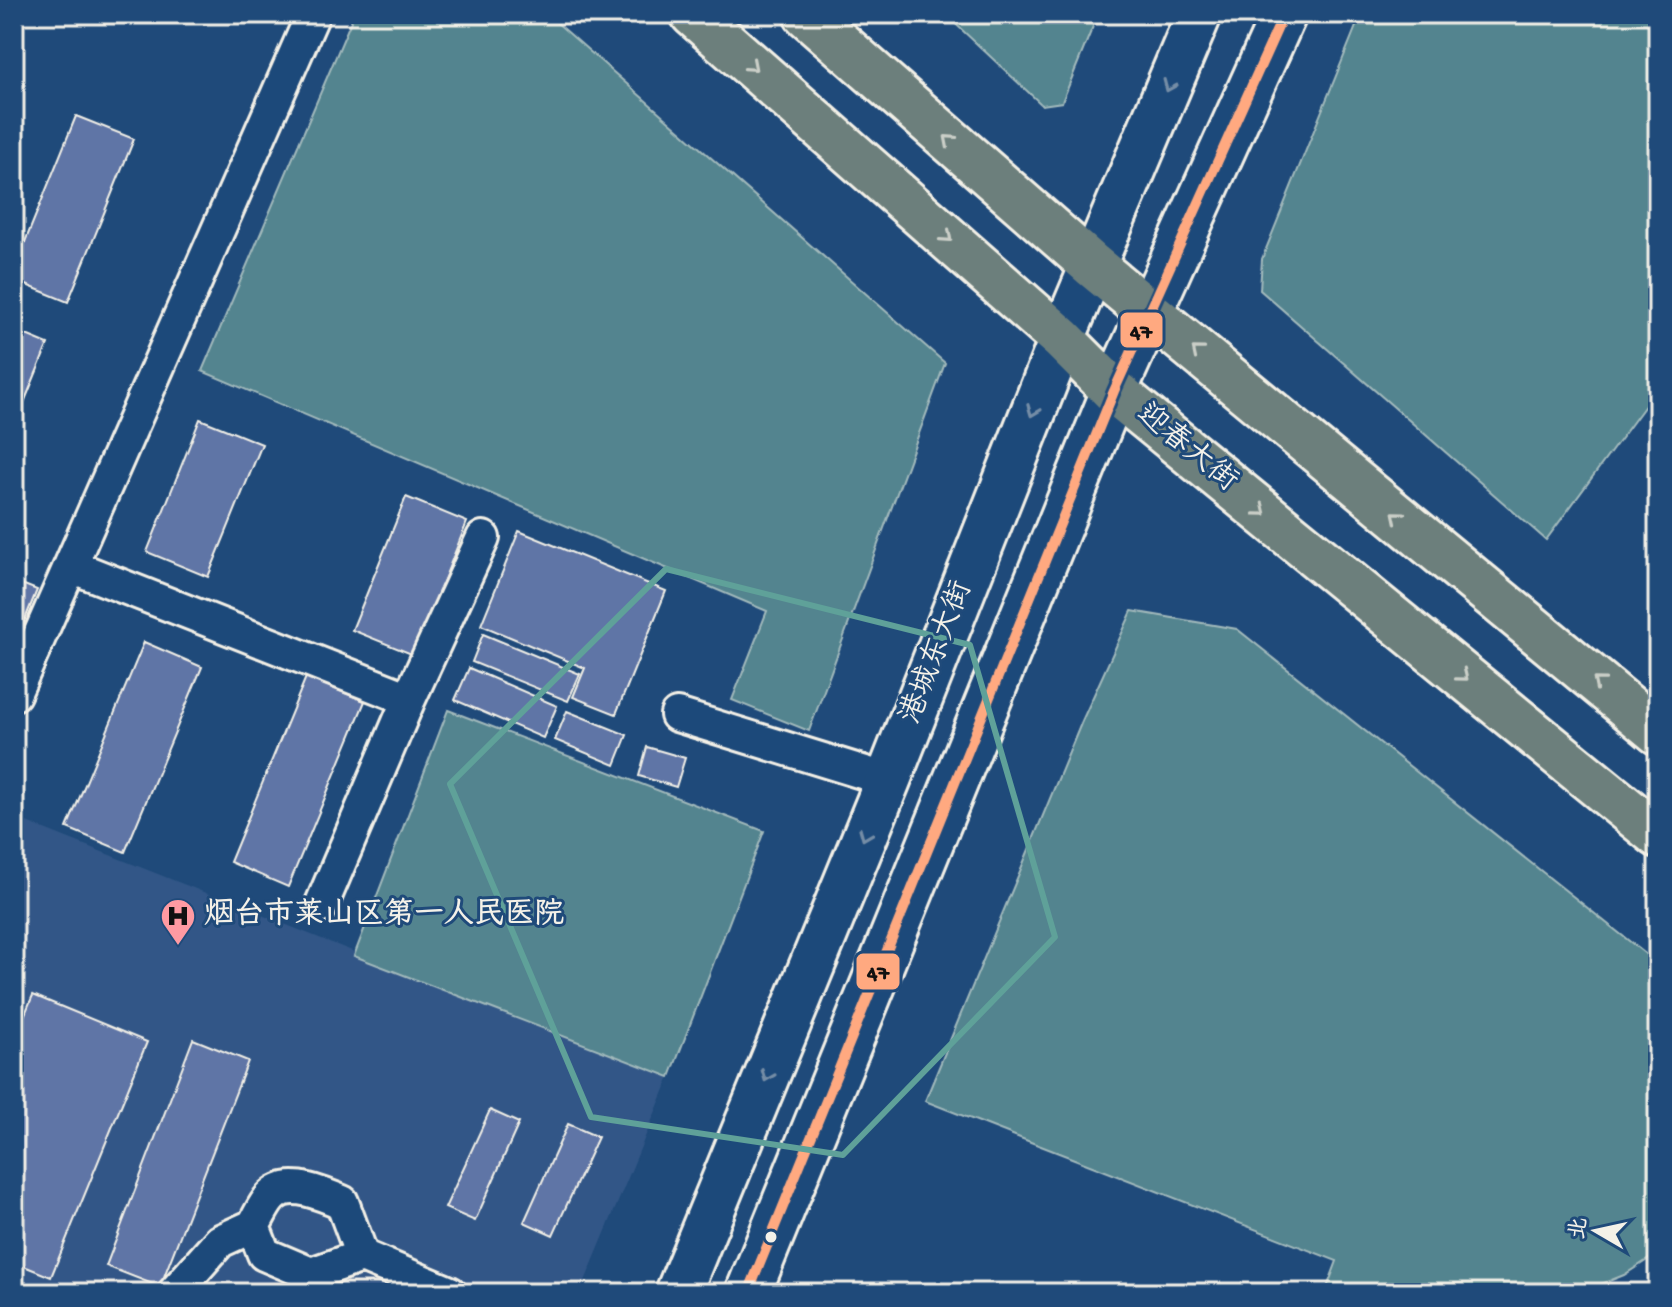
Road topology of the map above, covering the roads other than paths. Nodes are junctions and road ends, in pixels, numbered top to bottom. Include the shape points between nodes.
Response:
1 (313, 14) edge
2 (693, 14) edge
3 (806, 14) edge
4 (1199, 14) edge
5 (1284, 14) edge
6 (1092, 265) junction
7 (1149, 311) junction
8 (1062, 339) junction
9 (1114, 391) junction
10 (483, 538) dead end
11 (71, 566) junction
12 (14, 694) edge
13 (409, 699) junction
14 (677, 715) dead end
15 (1658, 732) edge
16 (888, 780) junction
17 (1658, 835) edge
18 (321, 906) dead end
19 (253, 1226) junction
20 (362, 1256) junction
21 (174, 1293) edge
22 (450, 1293) edge
23 (678, 1293) edge
24 (748, 1293) edge

1 - 11 street
2 -> 8 main road, 迎春大街
6 -> 3 main road
4 -> 6 main road, 港城东大街
5 - 7 main road
6 - 7 main road
6 - 8 main road, 港城东大街
7 - 9 main road
15 -> 7 main road
8 - 9 main road, 迎春大街
8 -> 16 main road, 港城东大街
9 -> 17 main road, 迎春大街
9 - 24 main road
10 - 13 street
11 - 12 street
11 - 13 street
13 - 18 street
14 - 16 street
16 -> 23 main road, 港城东大街
19 - 20 street via 264,1254 311,1274
19 - 20 street via 271,1196 290,1187 314,1191 342,1202
19 - 21 street via 220,1241
20 - 22 street

